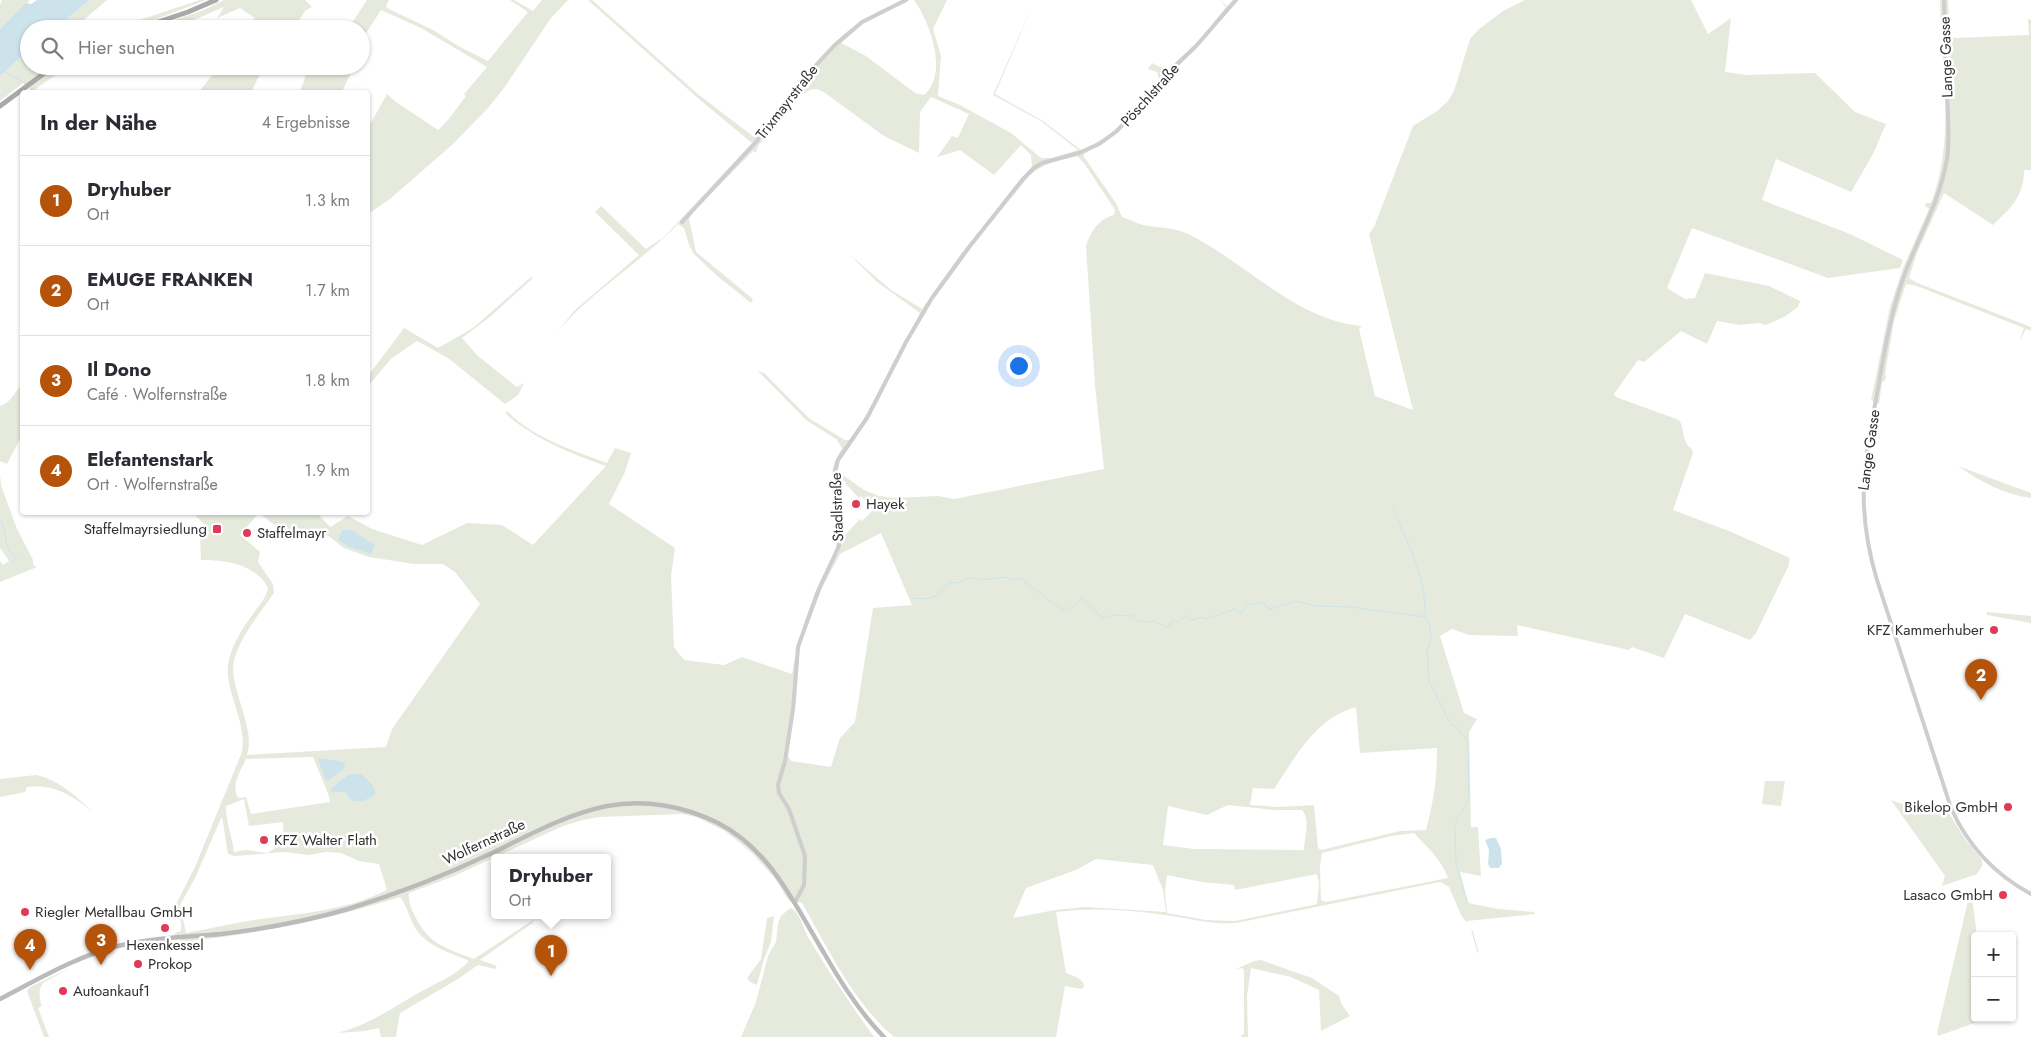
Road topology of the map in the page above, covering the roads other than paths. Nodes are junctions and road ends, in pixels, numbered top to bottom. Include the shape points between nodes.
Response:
1 (216, 0) edge
2 (906, 0) edge
3 (1236, 0) edge
4 (1944, 0) edge
5 (164, 20) edge
6 (42, 75) edge
7 (22, 90) edge
8 (20, 91) edge
9 (0, 106) edge
10 (1046, 162) joint
11 (682, 222) dead end
12 (2031, 894) edge
13 (795, 902) junction
14 (0, 999) edge
15 (884, 1037) edge

1 - 5 main road
2 - 11 street, Trixmayrstraße via 862,22 829,51 756,142
3 - 10 street, Pöschlstraße via 1117,131 1079,153
4 - 12 street, Lange Gasse via 1949,116 1947,158 1936,202 1903,279 1891,318 1865,460 1863,512 1875,574 1951,808 1961,829 1982,857 2003,876
6 - 7 main road
8 - 9 main road
10 - 13 street, Stadlstraße via 1023,179 932,298 867,418 836,464 839,546 818,591 798,647 793,709 785,762 777,787 789,809 805,856 804,885
13 - 14 main road, Wolfernstraße via 756,850 718,823 670,806 620,804 571,817 449,872 347,909 257,929 117,946
13 - 15 main road, Wolfernstraße via 848,992

